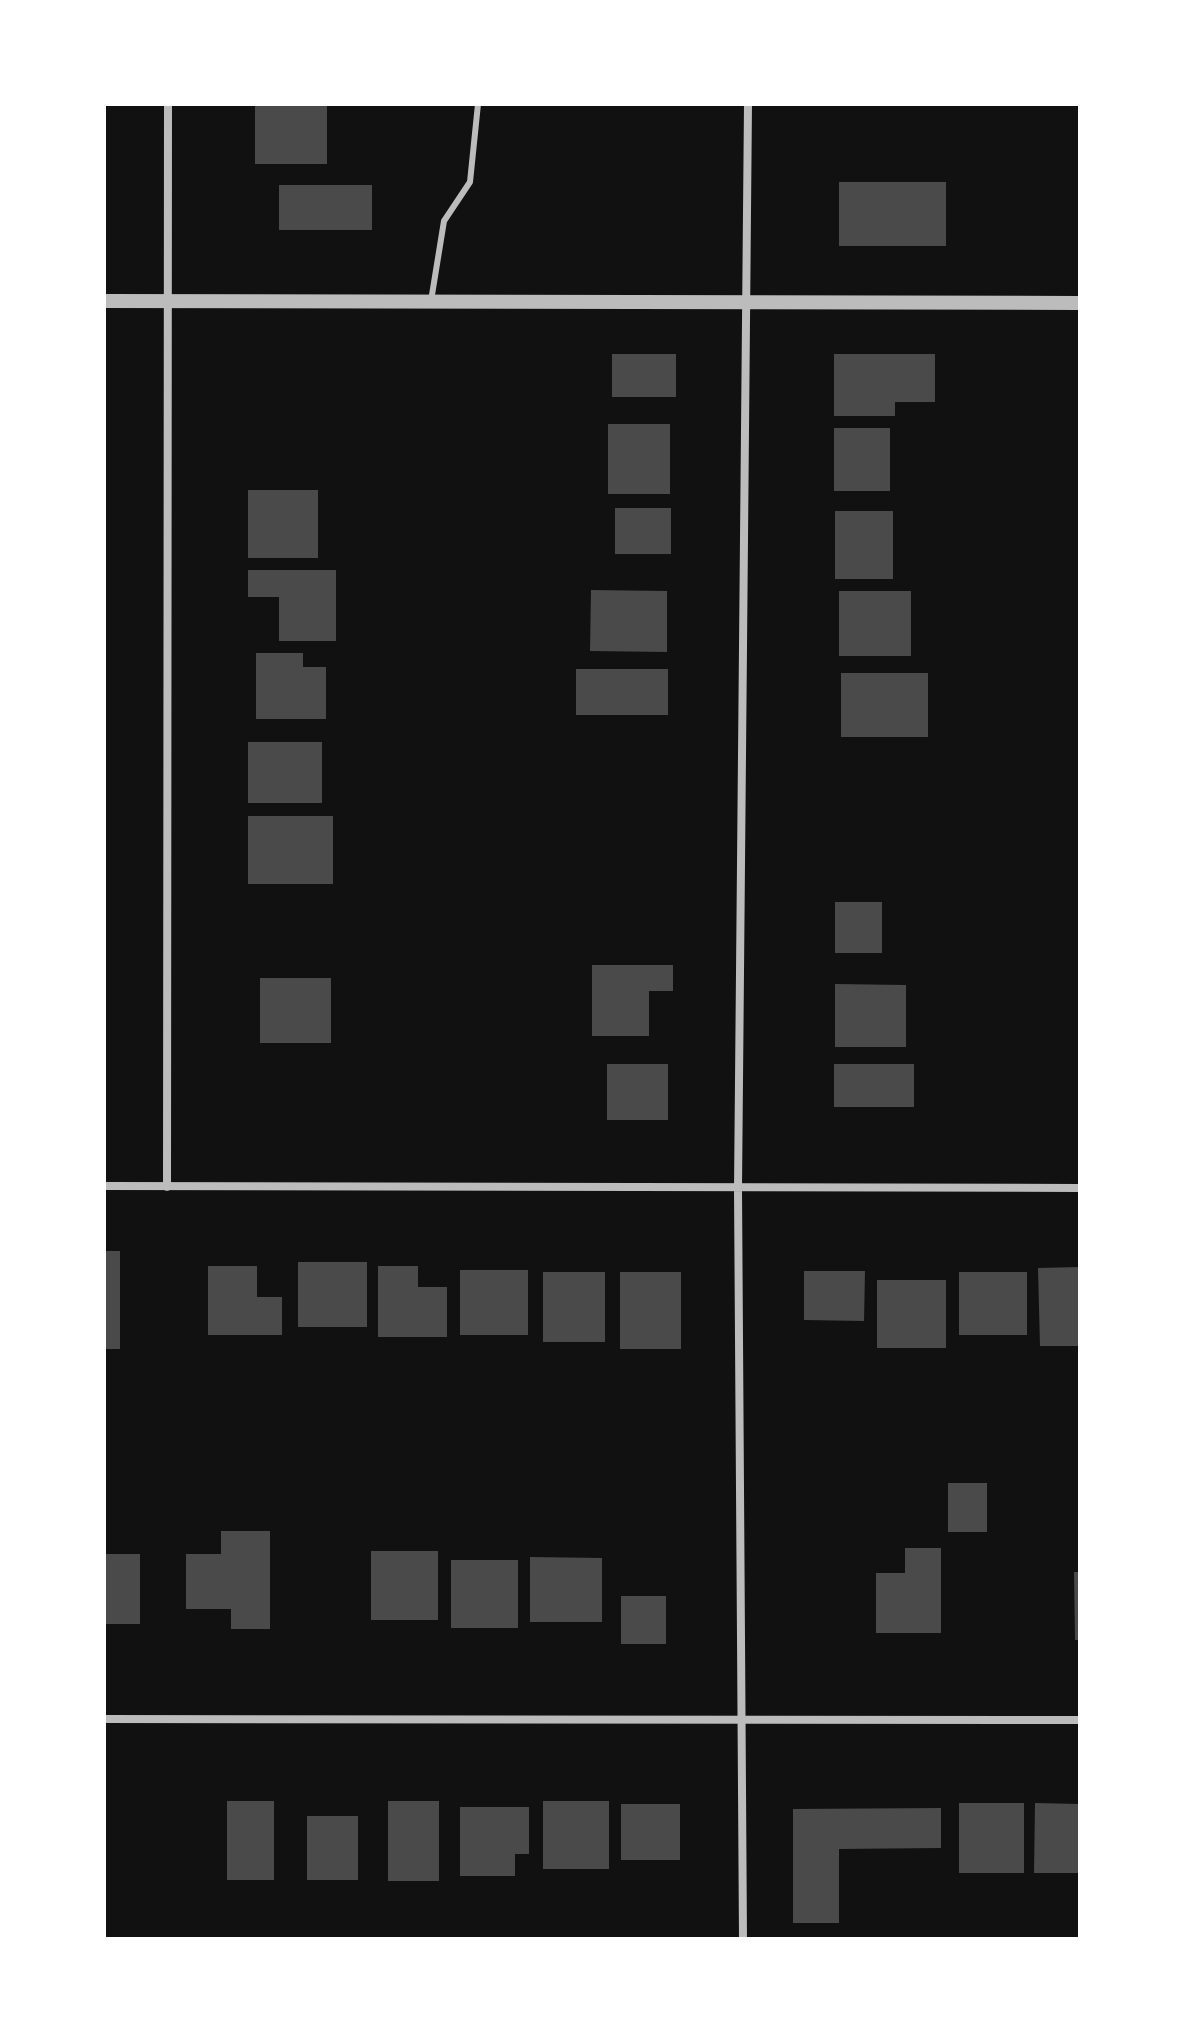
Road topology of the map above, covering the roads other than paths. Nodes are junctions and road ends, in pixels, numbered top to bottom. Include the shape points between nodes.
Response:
1 (168, 104) edge
2 (478, 104) edge
3 (748, 104) edge
4 (104, 301) edge
5 (167, 301) junction
6 (1080, 303) edge
7 (430, 304) junction
8 (748, 305) junction
9 (104, 1186) edge
10 (167, 1187) junction
11 (1080, 1188) edge
12 (738, 1189) junction
13 (104, 1719) edge
14 (1080, 1720) edge
15 (744, 1721) junction
16 (743, 1939) edge

1 - 5 street
2 - 7 lane via 470,182 444,221
3 - 8 street
4 - 5 street
5 - 7 street
5 - 10 street
6 - 8 street
7 - 8 street
8 - 12 street
9 - 10 street
10 - 12 street
11 - 12 street
12 - 15 street
13 - 15 street
14 - 15 street
15 - 16 street

